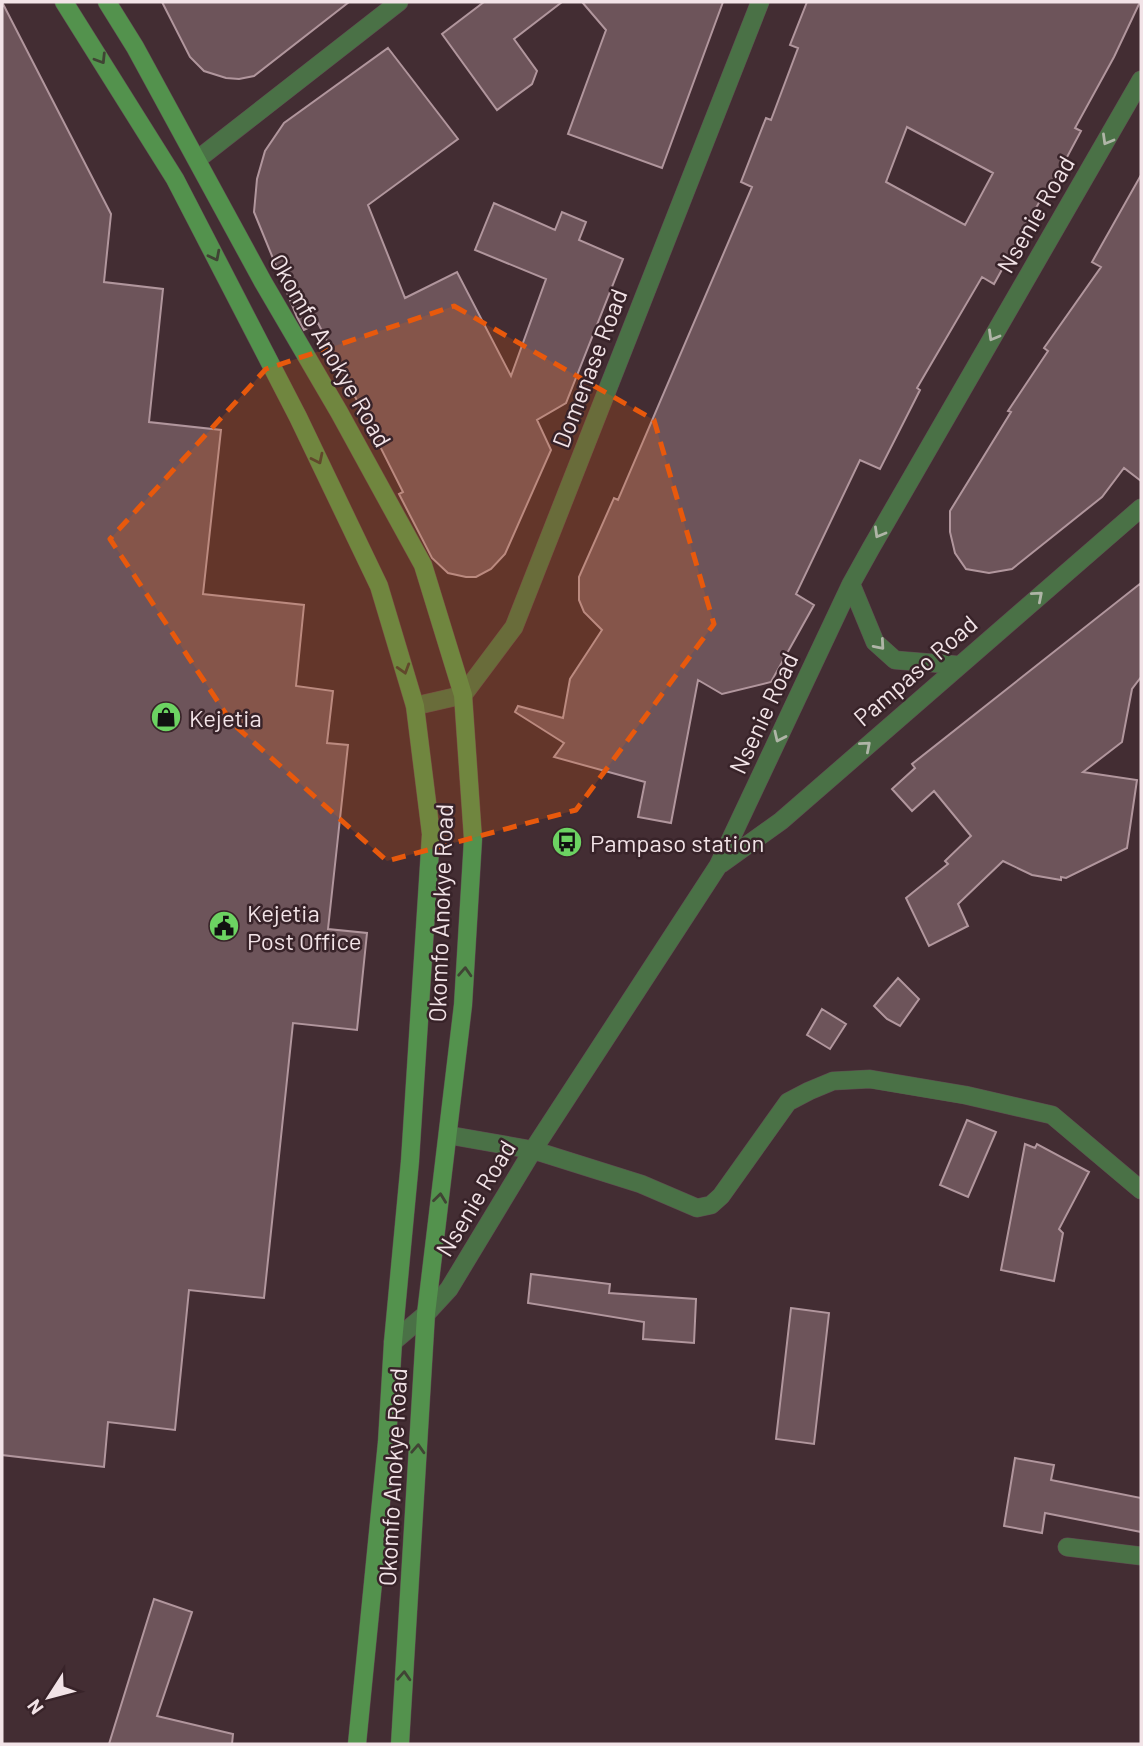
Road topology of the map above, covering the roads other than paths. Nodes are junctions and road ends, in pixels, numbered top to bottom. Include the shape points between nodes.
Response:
1 (64, 2) edge
2 (107, 2) edge
3 (399, 2) edge
4 (760, 2) edge
5 (1141, 80) edge
6 (198, 159) junction
7 (1141, 508) edge
8 (851, 584) junction
9 (957, 666) junction
10 (463, 695) junction
11 (415, 706) junction
12 (718, 866) junction
13 (448, 1135) junction
14 (533, 1150) junction
15 (1141, 1190) edge
16 (426, 1314) junction
17 (393, 1342) junction
18 (1068, 1547) dead end
19 (1141, 1556) edge
20 (357, 1744) edge
21 (400, 1744) edge

1 -> 11 main road, Okomfo Anokye Road via 175,179 298,417 379,586
2 - 6 main road, Okomfo Anokye Road
3 - 6 street
4 - 10 street, Domenase Road via 514,627
5 -> 8 street, Nsenie Road
6 - 10 main road, Okomfo Anokye Road via 423,565
9 -> 7 street, Pampaso Road
8 -> 9 street via 875,642 895,660
8 -> 12 street, Nsenie Road
12 -> 9 street, Pampaso Road via 781,821
10 - 11 street
13 -> 10 main road, Okomfo Anokye Road via 463,1006 473,839
11 - 17 main road, Okomfo Anokye Road via 431,834
12 - 14 street, Nsenie Road
13 - 14 street
16 -> 13 main road, Okomfo Anokye Road
14 - 15 street via 641,1184 697,1208 711,1205 721,1196 789,1102 833,1081 870,1079 1052,1115
14 - 16 street, Nsenie Road via 449,1289
16 - 17 street, Nsenie Road
21 -> 16 main road, Okomfo Anokye Road
17 - 20 main road, Okomfo Anokye Road
18 - 19 street

